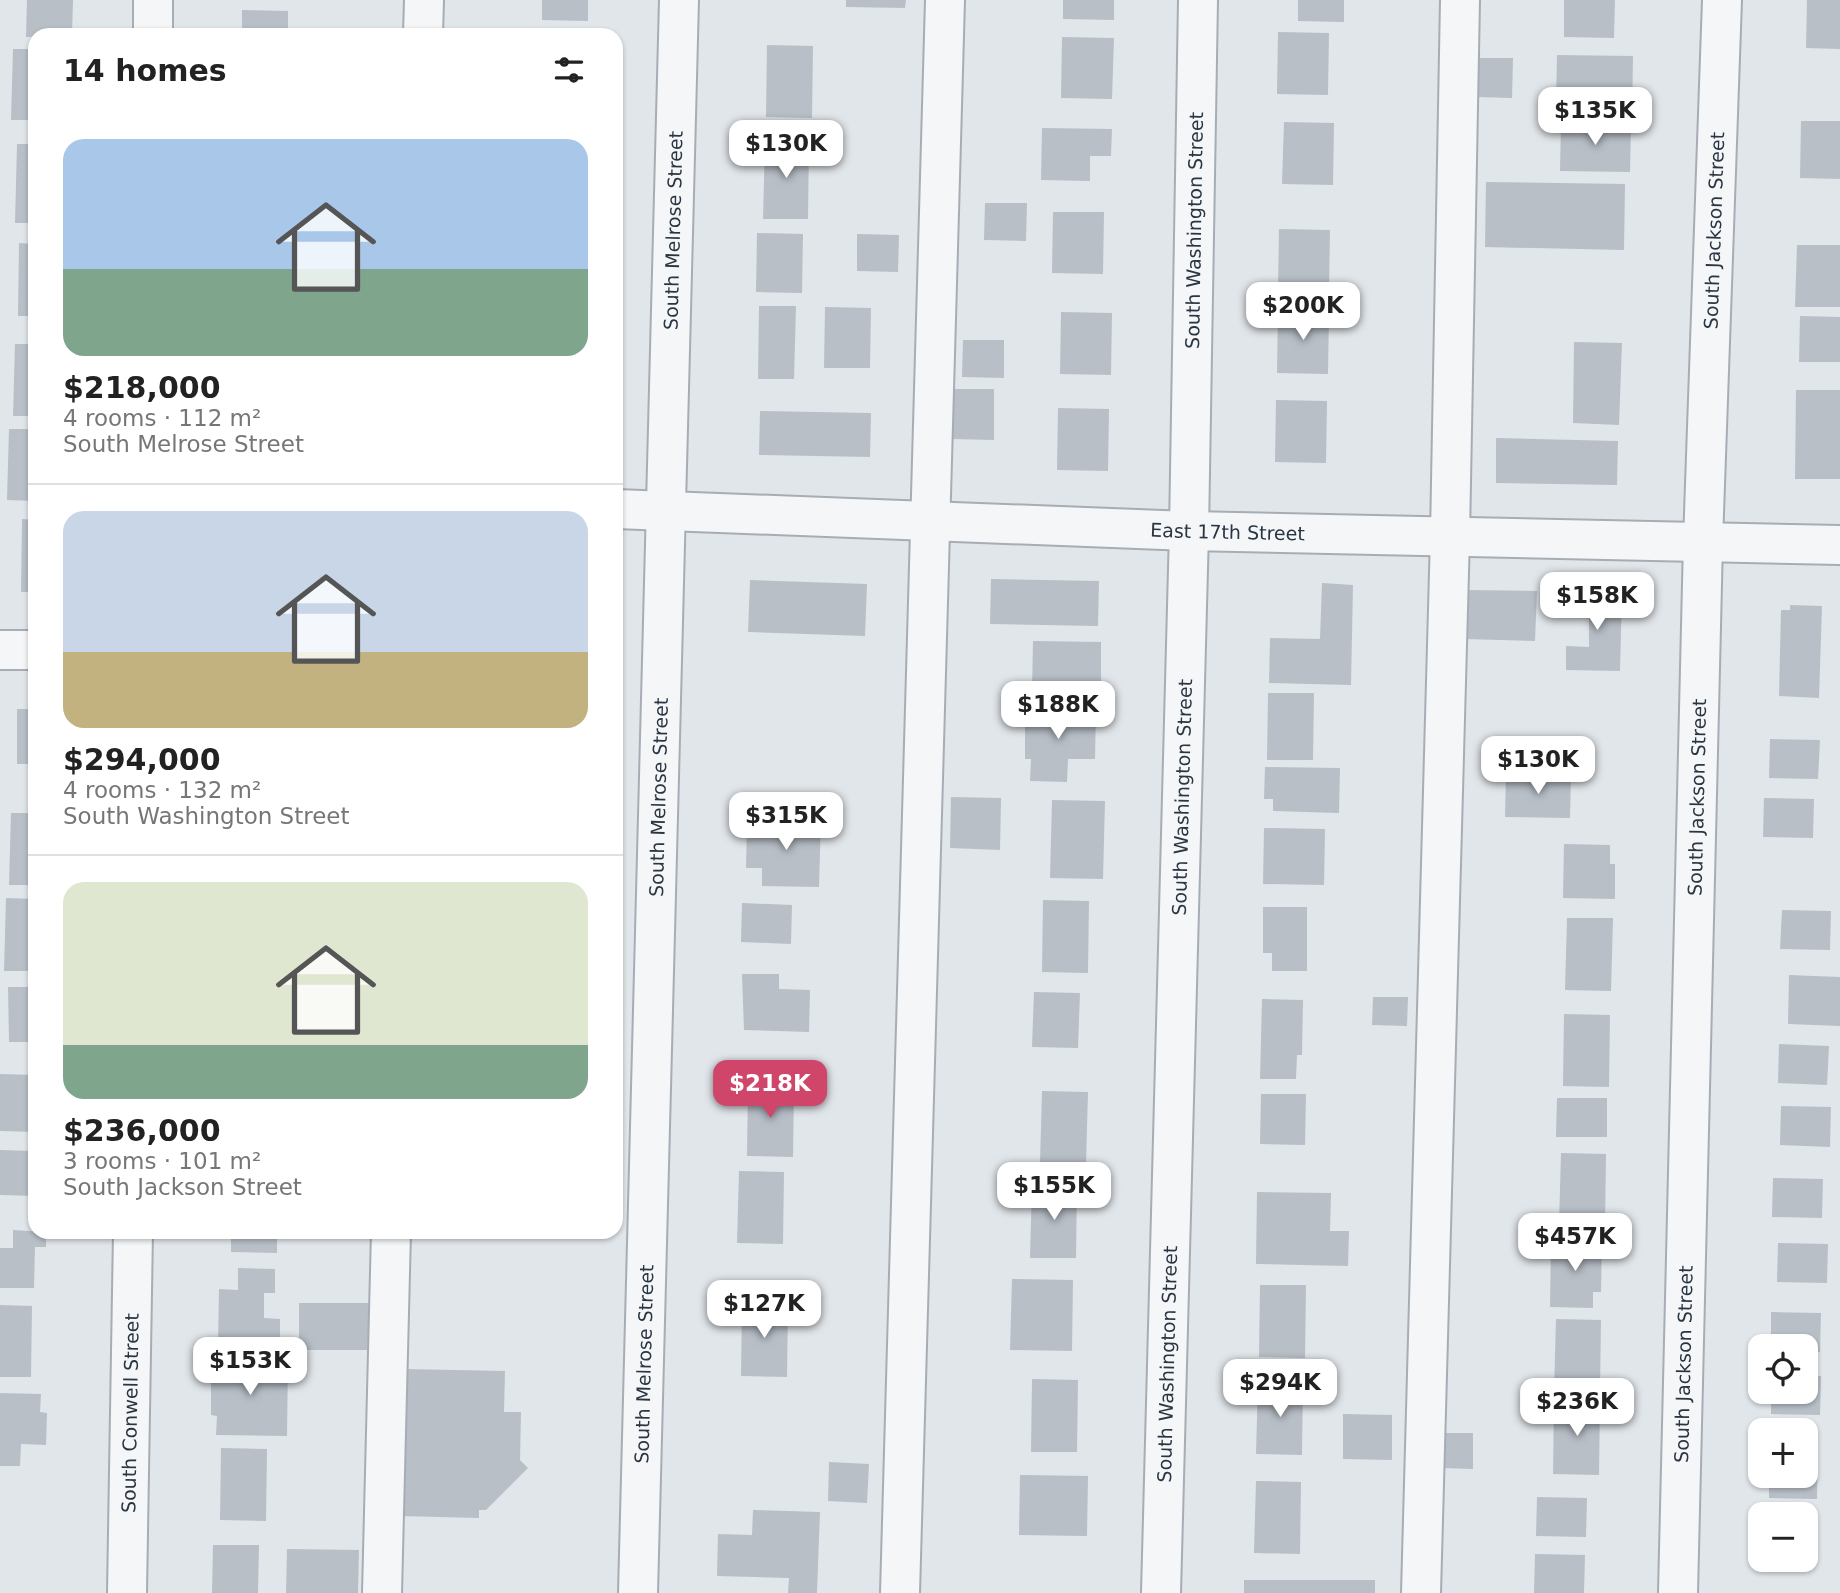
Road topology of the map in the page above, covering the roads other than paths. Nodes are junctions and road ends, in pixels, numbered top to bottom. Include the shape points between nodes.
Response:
1 (153, 0) edge
2 (424, 0) edge
3 (679, 0) edge
4 (945, 0) edge
5 (1198, 0) edge
6 (1460, 0) edge
7 (1723, 0) edge
8 (153, 28) edge
9 (423, 28) edge
10 (623, 509) edge
11 (667, 511) junction
12 (928, 520) junction
13 (1189, 531) junction
14 (1450, 536) junction
15 (1703, 542) junction
16 (1840, 545) edge
17 (0, 650) edge
18 (28, 650) edge
19 (133, 1239) edge
20 (391, 1239) edge
21 (127, 1593) edge
22 (382, 1593) edge
23 (638, 1593) edge
24 (900, 1593) edge
25 (1161, 1593) edge
26 (1421, 1593) edge
27 (1678, 1593) edge

1 - 8 street
2 - 9 street
3 - 11 street, South Melrose Street
4 - 12 street
5 - 13 street, South Washington Street
6 - 14 street
7 - 15 street, South Jackson Street
10 - 11 street, East 17th Street
11 - 12 street, East 17th Street
11 - 23 street, South Melrose Street
12 - 13 street, East 17th Street
12 - 24 street
13 - 14 street, East 17th Street
13 - 25 street, South Washington Street
14 - 15 street, East 17th Street
14 - 26 street
15 - 16 street, East 17th Street
15 - 27 street, South Jackson Street
17 - 18 street
19 - 21 street, South Conwell Street
20 - 22 street

